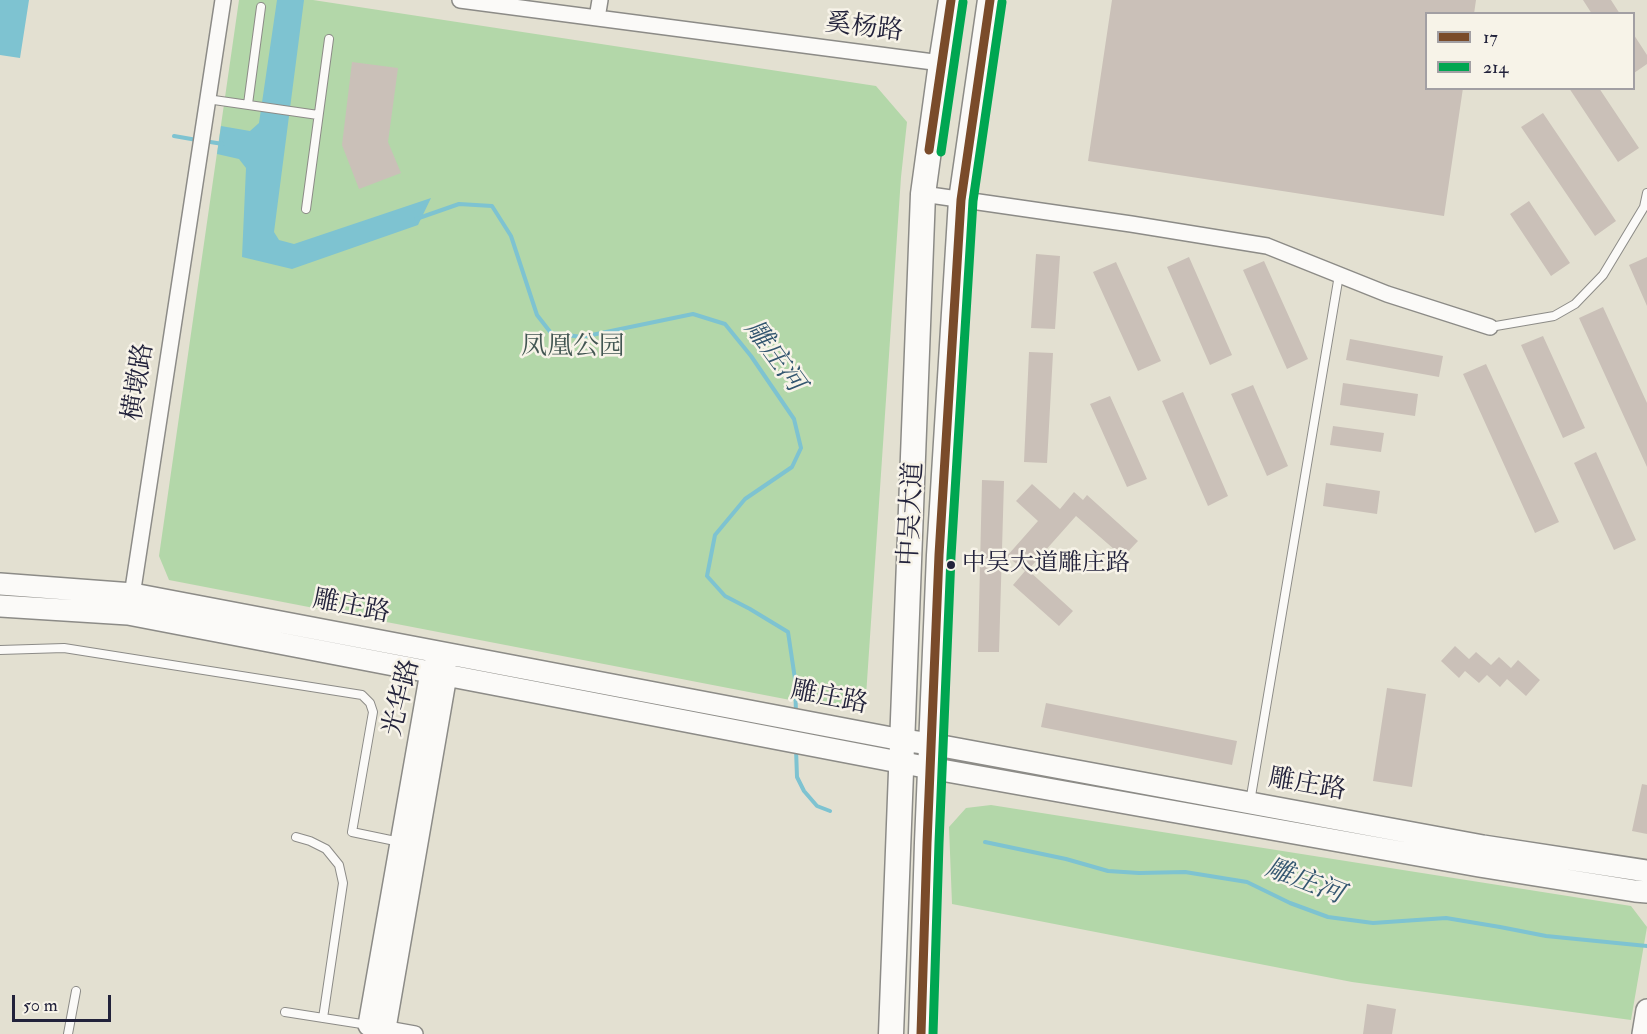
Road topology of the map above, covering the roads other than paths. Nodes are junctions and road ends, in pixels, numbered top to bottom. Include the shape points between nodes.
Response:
1 (223, 0) edge
2 (460, 0) edge
3 (600, 0) edge
4 (951, 0) edge
5 (990, 0) edge
6 (261, 7) dead end
7 (597, 18) junction
8 (329, 39) dead end
9 (941, 63) junction
10 (207, 99) junction
11 (248, 104) junction
12 (318, 115) junction
13 (1647, 193) edge
14 (923, 194) junction
15 (961, 200) junction
16 (1646, 206) edge
17 (306, 209) dead end
18 (1338, 275) junction
19 (1490, 327) joint
20 (0, 585) edge
21 (130, 604) junction
22 (0, 606) edge
23 (0, 650) edge
24 (442, 653) junction
25 (439, 673) junction
26 (902, 751) junction
27 (930, 756) junction
28 (1250, 803) junction
29 (296, 837) dead end
30 (402, 842) junction
31 (1647, 871) edge
32 (1647, 892) edge
33 (76, 992) dead end
34 (1647, 1010) edge
35 (285, 1012) dead end
36 (323, 1018) junction
37 (377, 1027) junction
38 (68, 1034) edge
39 (415, 1034) edge
40 (891, 1034) edge
41 (921, 1034) edge
42 (1643, 1034) edge

1 - 10 street
2 - 7 street, 奚杨路
3 - 7 street
4 - 9 main road, 中吴大道
5 - 15 main road, 中吴大道
6 - 11 lane
7 - 9 street, 奚杨路
8 - 12 lane
9 - 14 main road, 中吴大道
10 - 11 lane
10 - 21 street, 横墩路
11 - 12 lane
12 - 17 lane
13 - 16 lane
14 - 15 street
14 - 26 main road, 中吴大道
15 - 18 street via 1267,246
15 - 27 main road, 中吴大道
16 - 19 lane via 1602,275 1575,304 1554,316
18 - 19 street
18 - 28 lane
20 - 21 main road, 雕庄路
21 - 22 main road, 雕庄路
21 - 24 main road, 雕庄路
21 - 25 main road, 雕庄路
23 - 30 lane via 64,648 362,695 373,712 352,832
24 - 25 main road, 光华路
24 - 26 main road, 雕庄路 via 796,720
25 - 26 main road, 雕庄路 via 796,742
25 - 30 main road, 光华路
25 - 37 main road, 光华路
26 - 27 main road, 雕庄路
26 - 40 main road, 中吴大道
27 - 28 main road, 雕庄路
27 - 32 main road, 雕庄路 via 1479,866
27 - 41 main road, 中吴大道
28 - 31 main road, 雕庄路 via 1483,846
29 - 36 lane via 326,849 339,865 343,883
30 - 37 main road, 光华路
33 - 38 lane
34 - 42 main road
35 - 36 lane
36 - 37 lane
37 - 39 street

